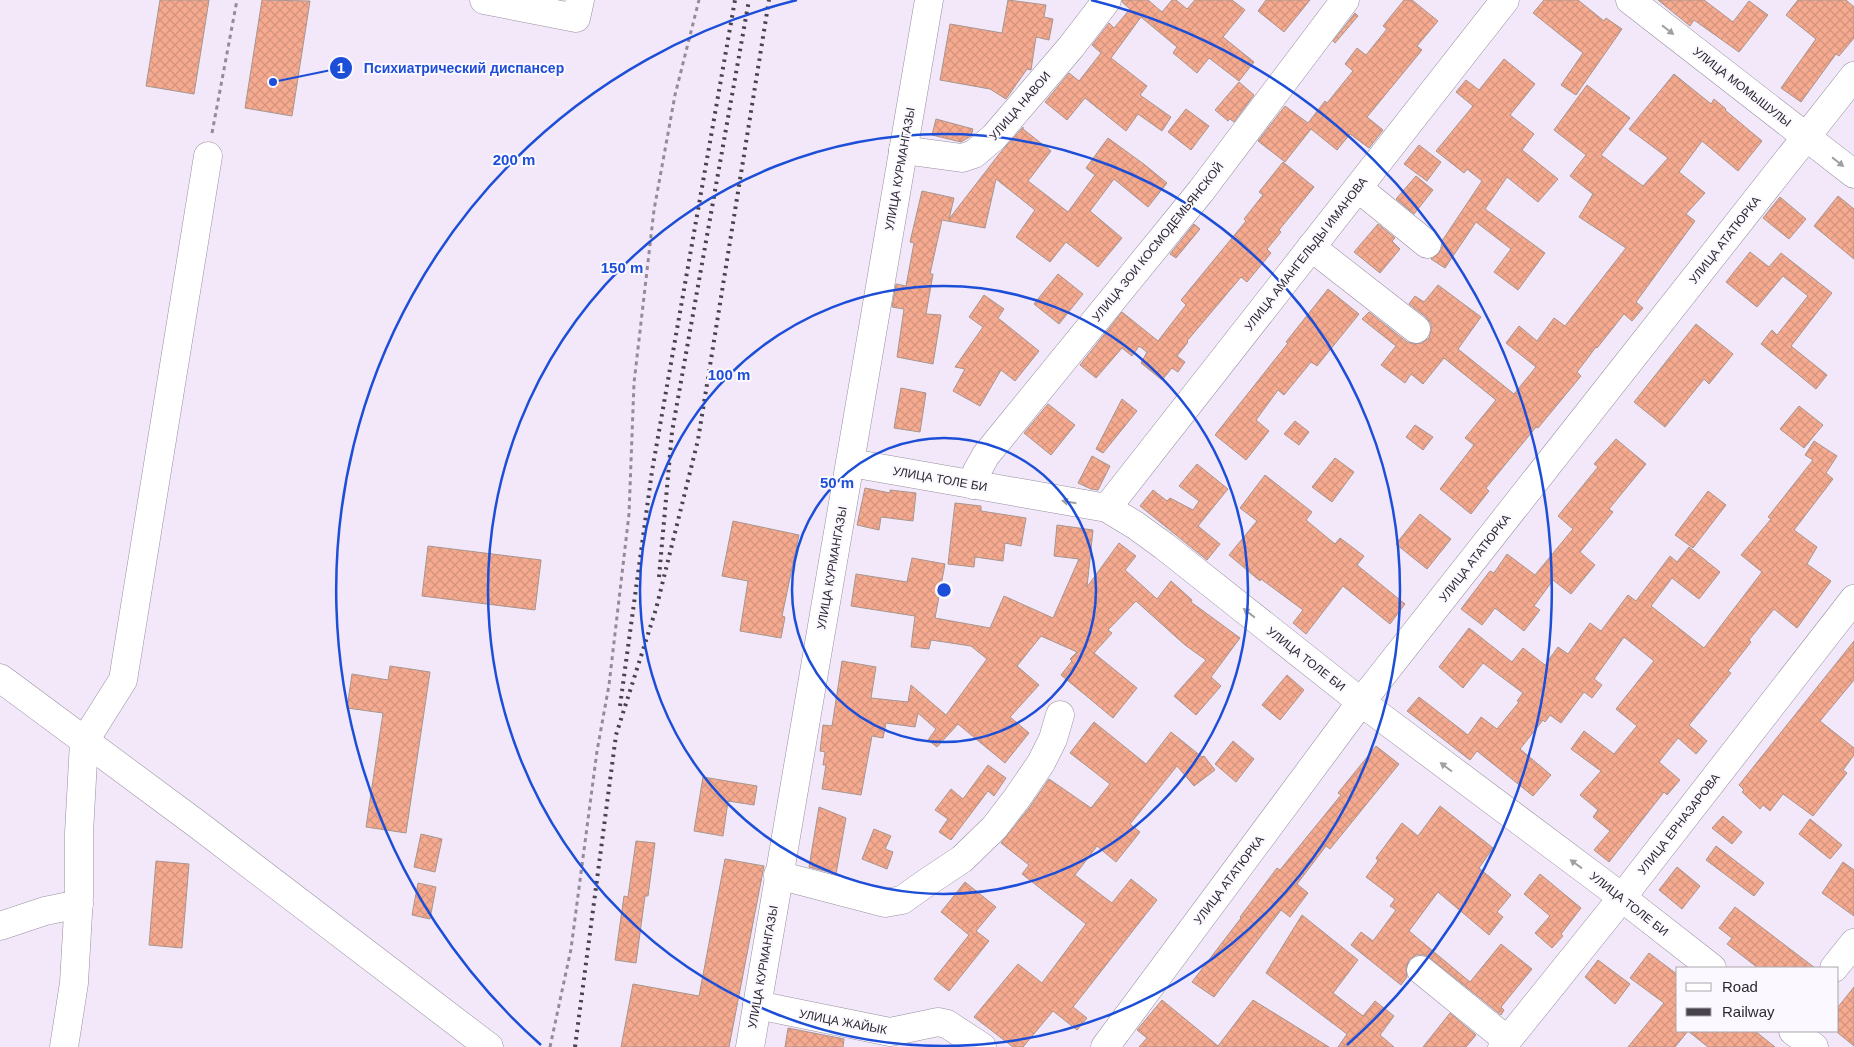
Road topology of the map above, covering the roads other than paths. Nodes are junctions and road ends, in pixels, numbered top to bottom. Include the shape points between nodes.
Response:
1 (484, 0) edge
2 (580, 0) edge
3 (929, 0) edge
4 (1107, 0) edge
5 (1345, 0) edge
6 (1505, 0) edge
7 (1630, 0) edge
8 (1854, 76) edge
9 (1806, 136) junction
10 (903, 150) junction
11 (208, 156) road end
12 (1854, 174) edge
13 (1358, 188) junction
14 (1427, 244) dead end
15 (1311, 247) junction
16 (1416, 329) dead end
17 (851, 463) junction
18 (973, 485) junction
19 (1107, 508) junction
20 (1854, 599) edge
21 (0, 678) edge
22 (1361, 702) junction
23 (1060, 715) dead end
24 (84, 742) junction
25 (778, 875) junction
26 (1622, 898) junction
27 (79, 904) junction
28 (0, 926) edge
29 (1854, 943) edge
30 (1711, 967) edge
31 (1835, 967) edge
32 (1421, 970) dead end
33 (757, 1005) junction
34 (1794, 1032) edge
35 (1504, 1043) edge
36 (64, 1047) edge
37 (489, 1047) edge
38 (750, 1047) edge
39 (980, 1047) edge
40 (1105, 1047) edge
41 (1814, 1047) edge

1 - 2 street via 576,18
3 - 10 street, УЛИЦА КУРМАНГАЗЫ
4 - 10 street, УЛИЦА НАВОИ via 994,137 974,154 962,158
5 - 18 street, УЛИЦА ЗОИ КОСМОДЕМЬЯНСКОЙ via 1201,191 986,455
6 - 13 street, УЛИЦА АМАНГЕЛЬДЫ ИМАНОВА
7 -> 9 street, УЛИЦА МОМЫШУЛЫ
8 - 9 street, УЛИЦА АТАТЮРКА
9 -> 12 street, УЛИЦА МОМЫШУЛЫ
9 - 22 street, УЛИЦА АТАТЮРКА
10 - 17 street, УЛИЦА КУРМАНГАЗЫ
11 - 24 street via 123,680
13 - 14 street
13 - 15 street, УЛИЦА АМАНГЕЛЬДЫ ИМАНОВА
15 - 16 street
15 - 19 street, УЛИЦА АМАНГЕЛЬДЫ ИМАНОВА
17 - 18 street, УЛИЦА ТОЛЕ БИ
17 - 25 street, УЛИЦА КУРМАНГАЗЫ
19 -> 18 street, УЛИЦА ТОЛЕ БИ
22 -> 19 street, УЛИЦА ТОЛЕ БИ via 1164,546
20 - 26 street, УЛИЦА ЕРНАЗАРОВА
21 - 24 street
26 -> 22 street, УЛИЦА ТОЛЕ БИ
22 - 40 street, УЛИЦА АТАТЮРКА
23 - 25 street via 1041,763 994,828 962,858 902,900 885,903
24 - 27 street
24 - 37 street
25 - 33 street, УЛИЦА КУРМАНГАЗЫ
26 - 30 street, УЛИЦА ТОЛЕ БИ
26 - 35 street, УЛИЦА ЕРНАЗАРОВА
27 - 28 street
27 - 36 street via 74,984
29 - 31 street
32 - 35 street
33 - 38 street, УЛИЦА КУРМАНГАЗЫ
33 - 39 street, УЛИЦА ЖАЙЫК via 890,1032 938,1022 947,1024
34 - 41 street

